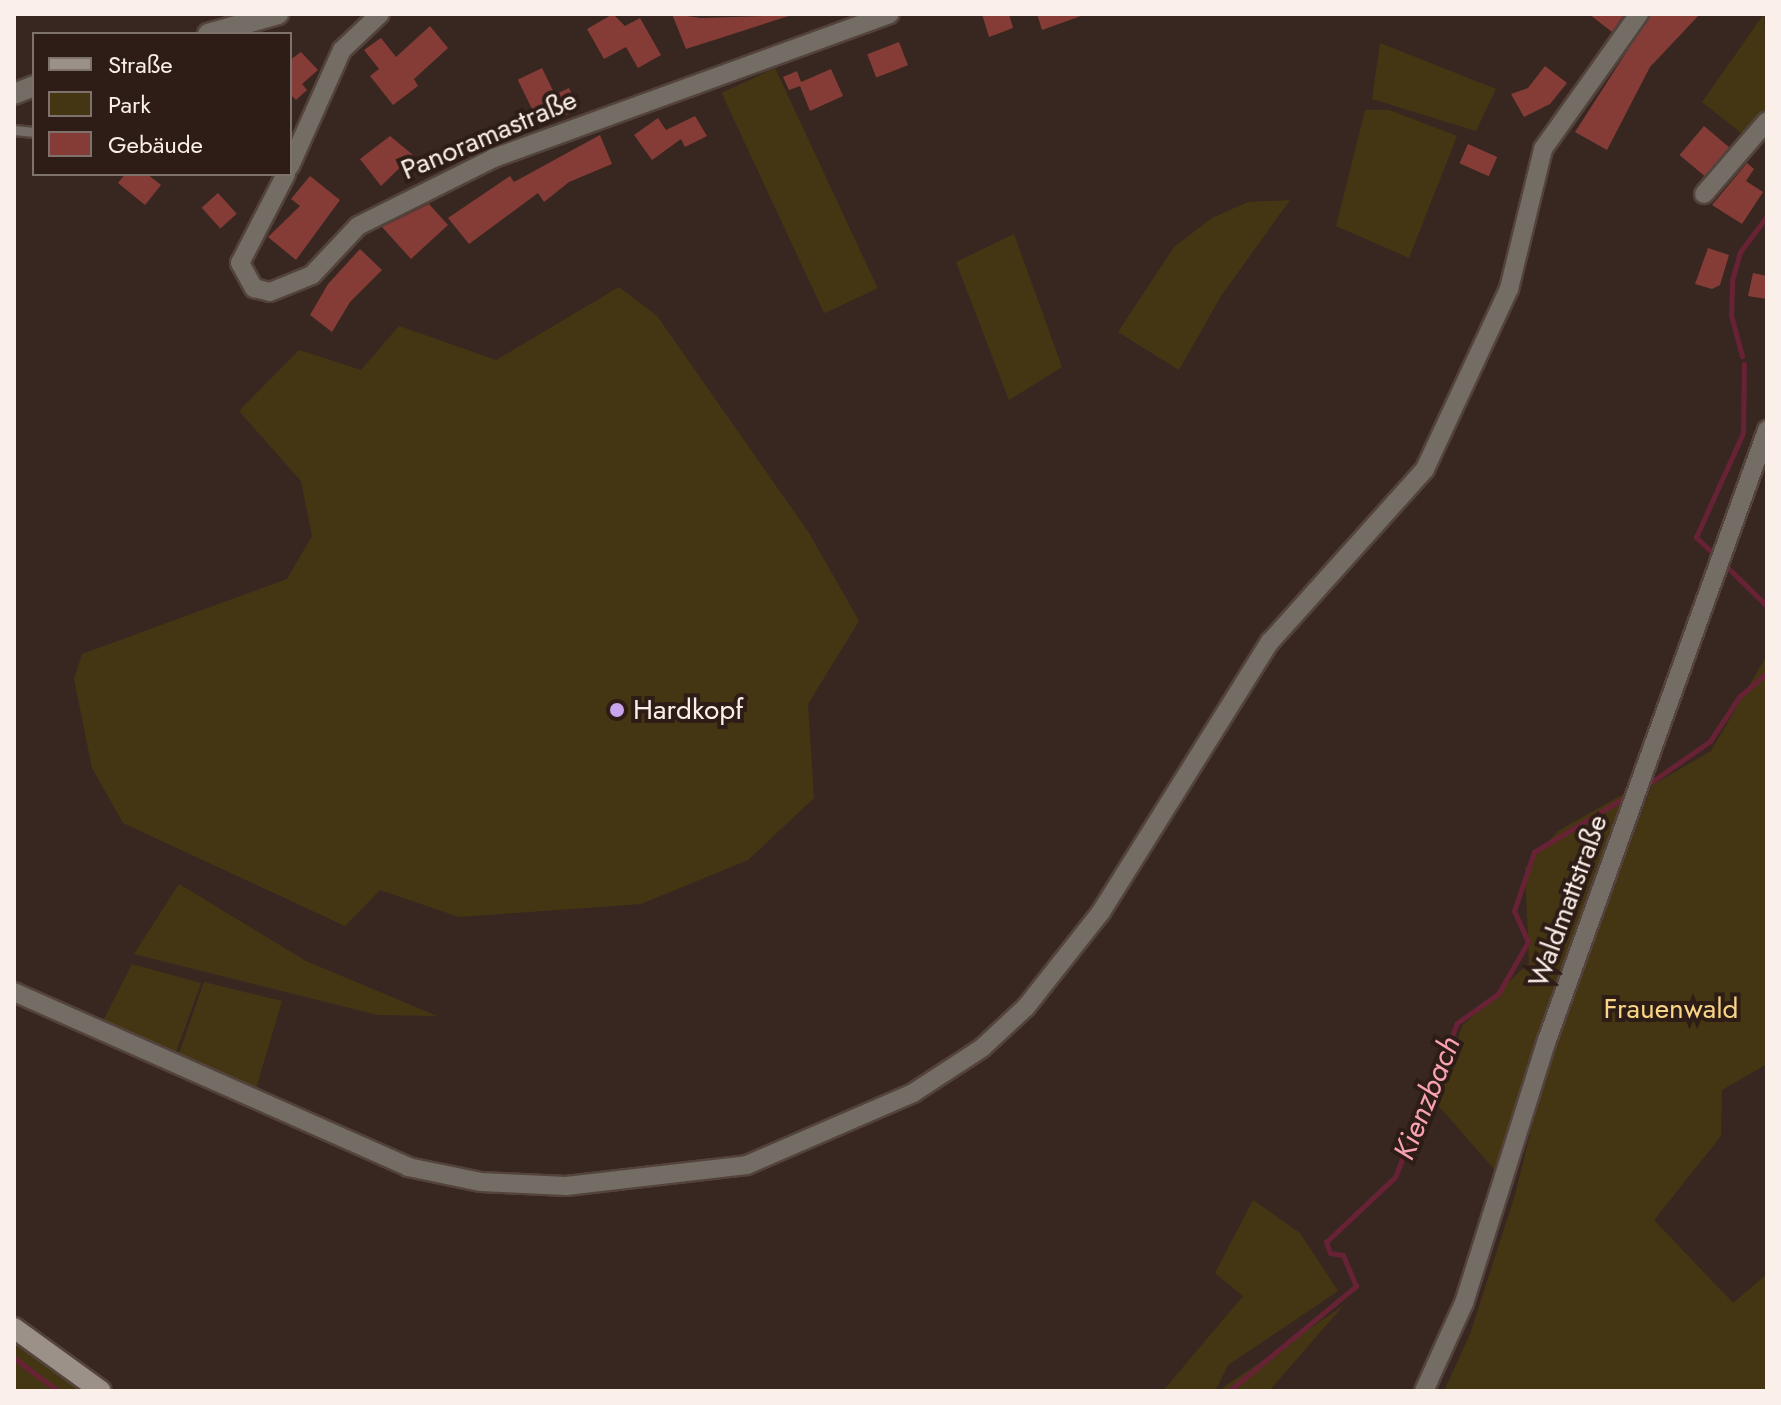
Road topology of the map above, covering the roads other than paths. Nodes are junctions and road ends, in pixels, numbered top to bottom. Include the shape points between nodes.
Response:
1 (278, 14) edge
2 (380, 14) edge
3 (890, 14) edge
4 (1639, 14) edge
5 (215, 32) edge
6 (1767, 121) edge
7 (293, 155) edge
8 (285, 176) edge
9 (1704, 194) dead end
10 (1767, 430) edge
11 (14, 992) edge
12 (14, 1328) edge
13 (101, 1391) edge
14 (1424, 1391) edge

1 - 5 street
2 - 7 street via 342,50
3 - 8 street, Panoramastraße via 494,158 371,219 312,275 270,292 254,288 240,263
4 - 11 street via 1543,149 1509,289 1425,469 1270,642 1101,912 1026,1007 982,1048 913,1093 747,1165 566,1186 481,1182 408,1167
6 - 9 street
10 - 14 street, Waldmattstraße via 1546,1043 1464,1303
12 - 13 main road

